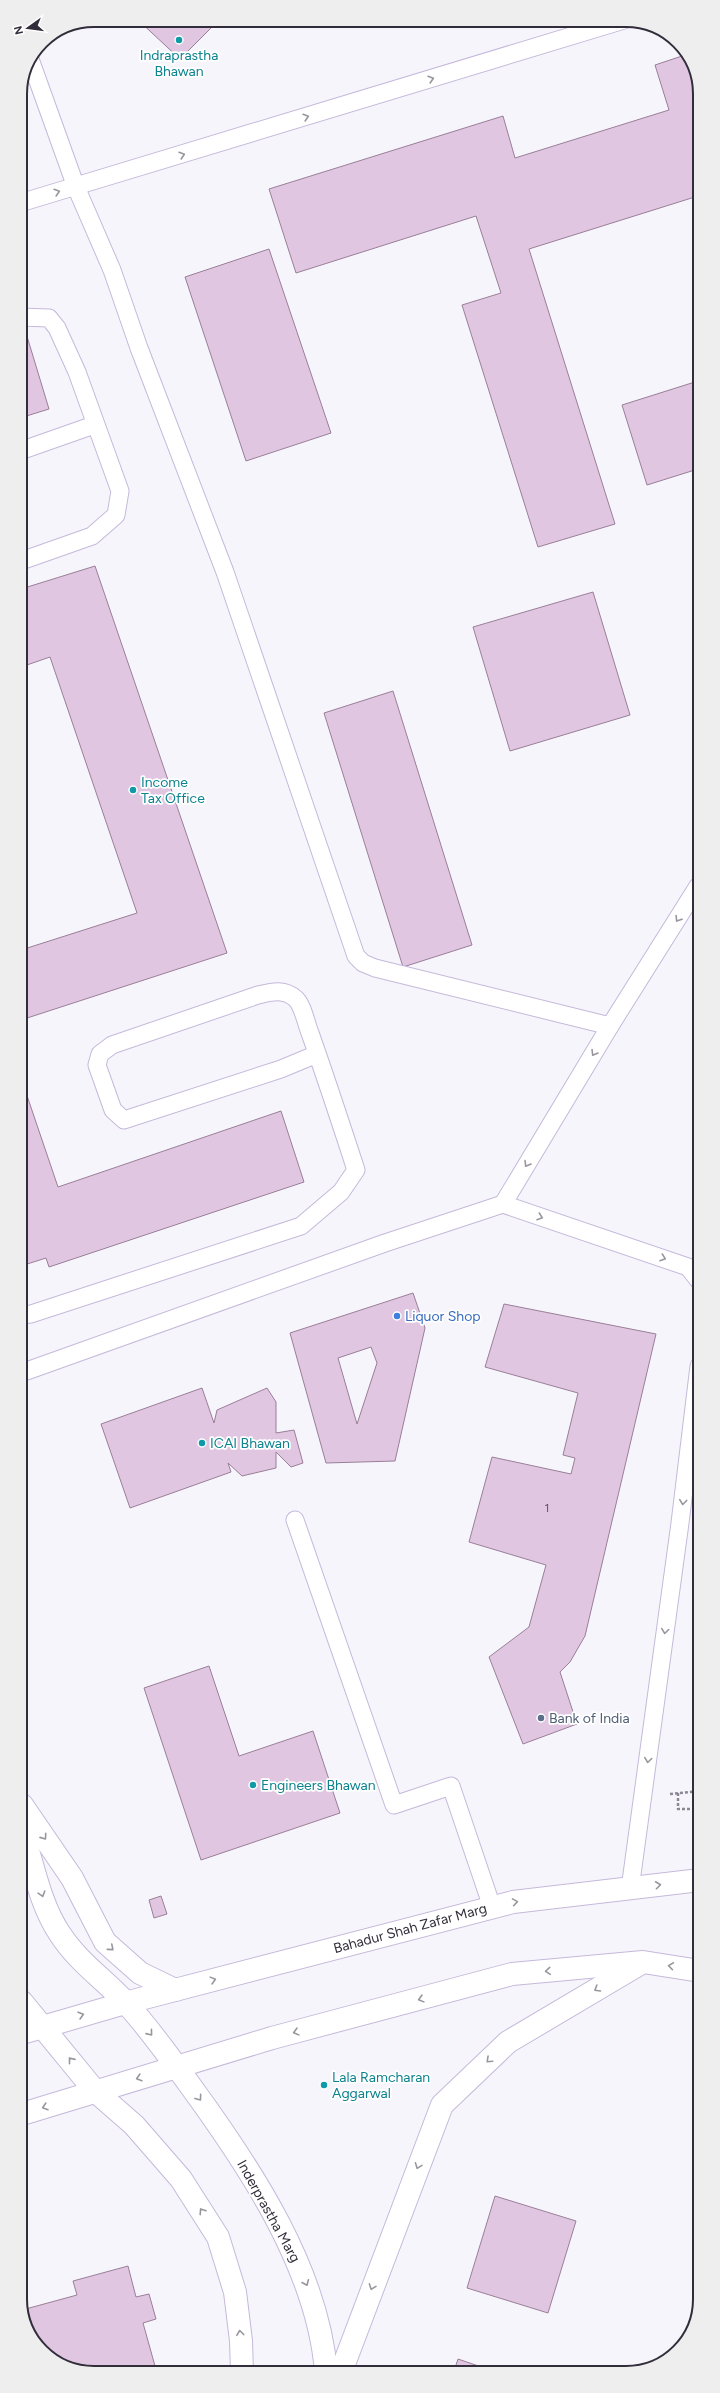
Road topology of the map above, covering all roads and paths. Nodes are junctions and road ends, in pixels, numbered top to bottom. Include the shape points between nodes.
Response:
1 (601, 27) edge
2 (33, 67) edge
3 (76, 187) junction
4 (27, 202) edge
5 (27, 317) edge
6 (94, 425) junction
7 (27, 449) edge
8 (27, 559) edge
9 (693, 894) edge
10 (610, 1026) junction
11 (317, 1054) junction
12 (503, 1204) junction
13 (693, 1273) edge
14 (27, 1314) edge
15 (27, 1370) edge
16 (693, 1416) edge
17 (295, 1520) dead end
18 (693, 1792) edge
19 (678, 1793) junction
20 (665, 1795) dead end
21 (693, 1809) edge
22 (27, 1812) edge
23 (27, 1846) edge
24 (693, 1881) edge
25 (630, 1888) junction
26 (492, 1907) junction
27 (642, 1962) junction
28 (693, 1969) edge
29 (175, 1990) junction
30 (126, 2002) junction
31 (27, 2008) edge
32 (43, 2026) junction
33 (27, 2031) edge
34 (176, 2066) junction
35 (95, 2091) junction
36 (27, 2112) edge
37 (242, 2366) edge
38 (325, 2366) edge
39 (343, 2366) edge

3 -> 1 lane
2 - 3 lane
4 -> 3 lane
3 - 10 lane via 112,270 139,348 225,572 356,956 363,963 375,968
5 - 6 lane via 49,318 58,328 77,372
6 - 7 lane
6 - 8 lane via 120,491 116,515 92,536
9 -> 10 lane
10 -> 12 lane
11 - 11 lane via 281,1069 124,1120 113,1110 97,1064 100,1054 112,1045 277,991 296,999
11 - 14 lane via 356,1170 341,1192 301,1226
12 -> 13 lane via 688,1267
12 - 15 lane via 385,1243
16 -> 25 lane
17 - 26 lane via 394,1806 451,1786
18 - 19 path
19 - 20 path
19 - 21 path via 678,1809
22 -> 29 main road via 72,1878 105,1942 140,1973
23 -> 30 main road, Inderprastha Marg via 47,1910 59,1933 78,1959
25 -> 24 main road, Bahadur Shah Zafar Marg
26 -> 25 main road, Bahadur Shah Zafar Marg via 513,1902
29 -> 26 main road, Bahadur Shah Zafar Marg
28 -> 27 main road
27 -> 34 main road via 512,1974
27 -> 39 main road via 508,2042 442,2105
29 - 30 main road, Bahadur Shah Zafar Marg
32 -> 30 main road, Bahadur Shah Zafar Marg
30 -> 34 main road, Inderprastha Marg
31 - 32 main road
32 - 33 main road
35 -> 32 main road
34 -> 35 main road
34 -> 38 main road, Inderprastha Marg via 227,2136 289,2243 312,2296
35 -> 36 main road
37 -> 35 main road via 235,2292 218,2237 181,2179 134,2125

